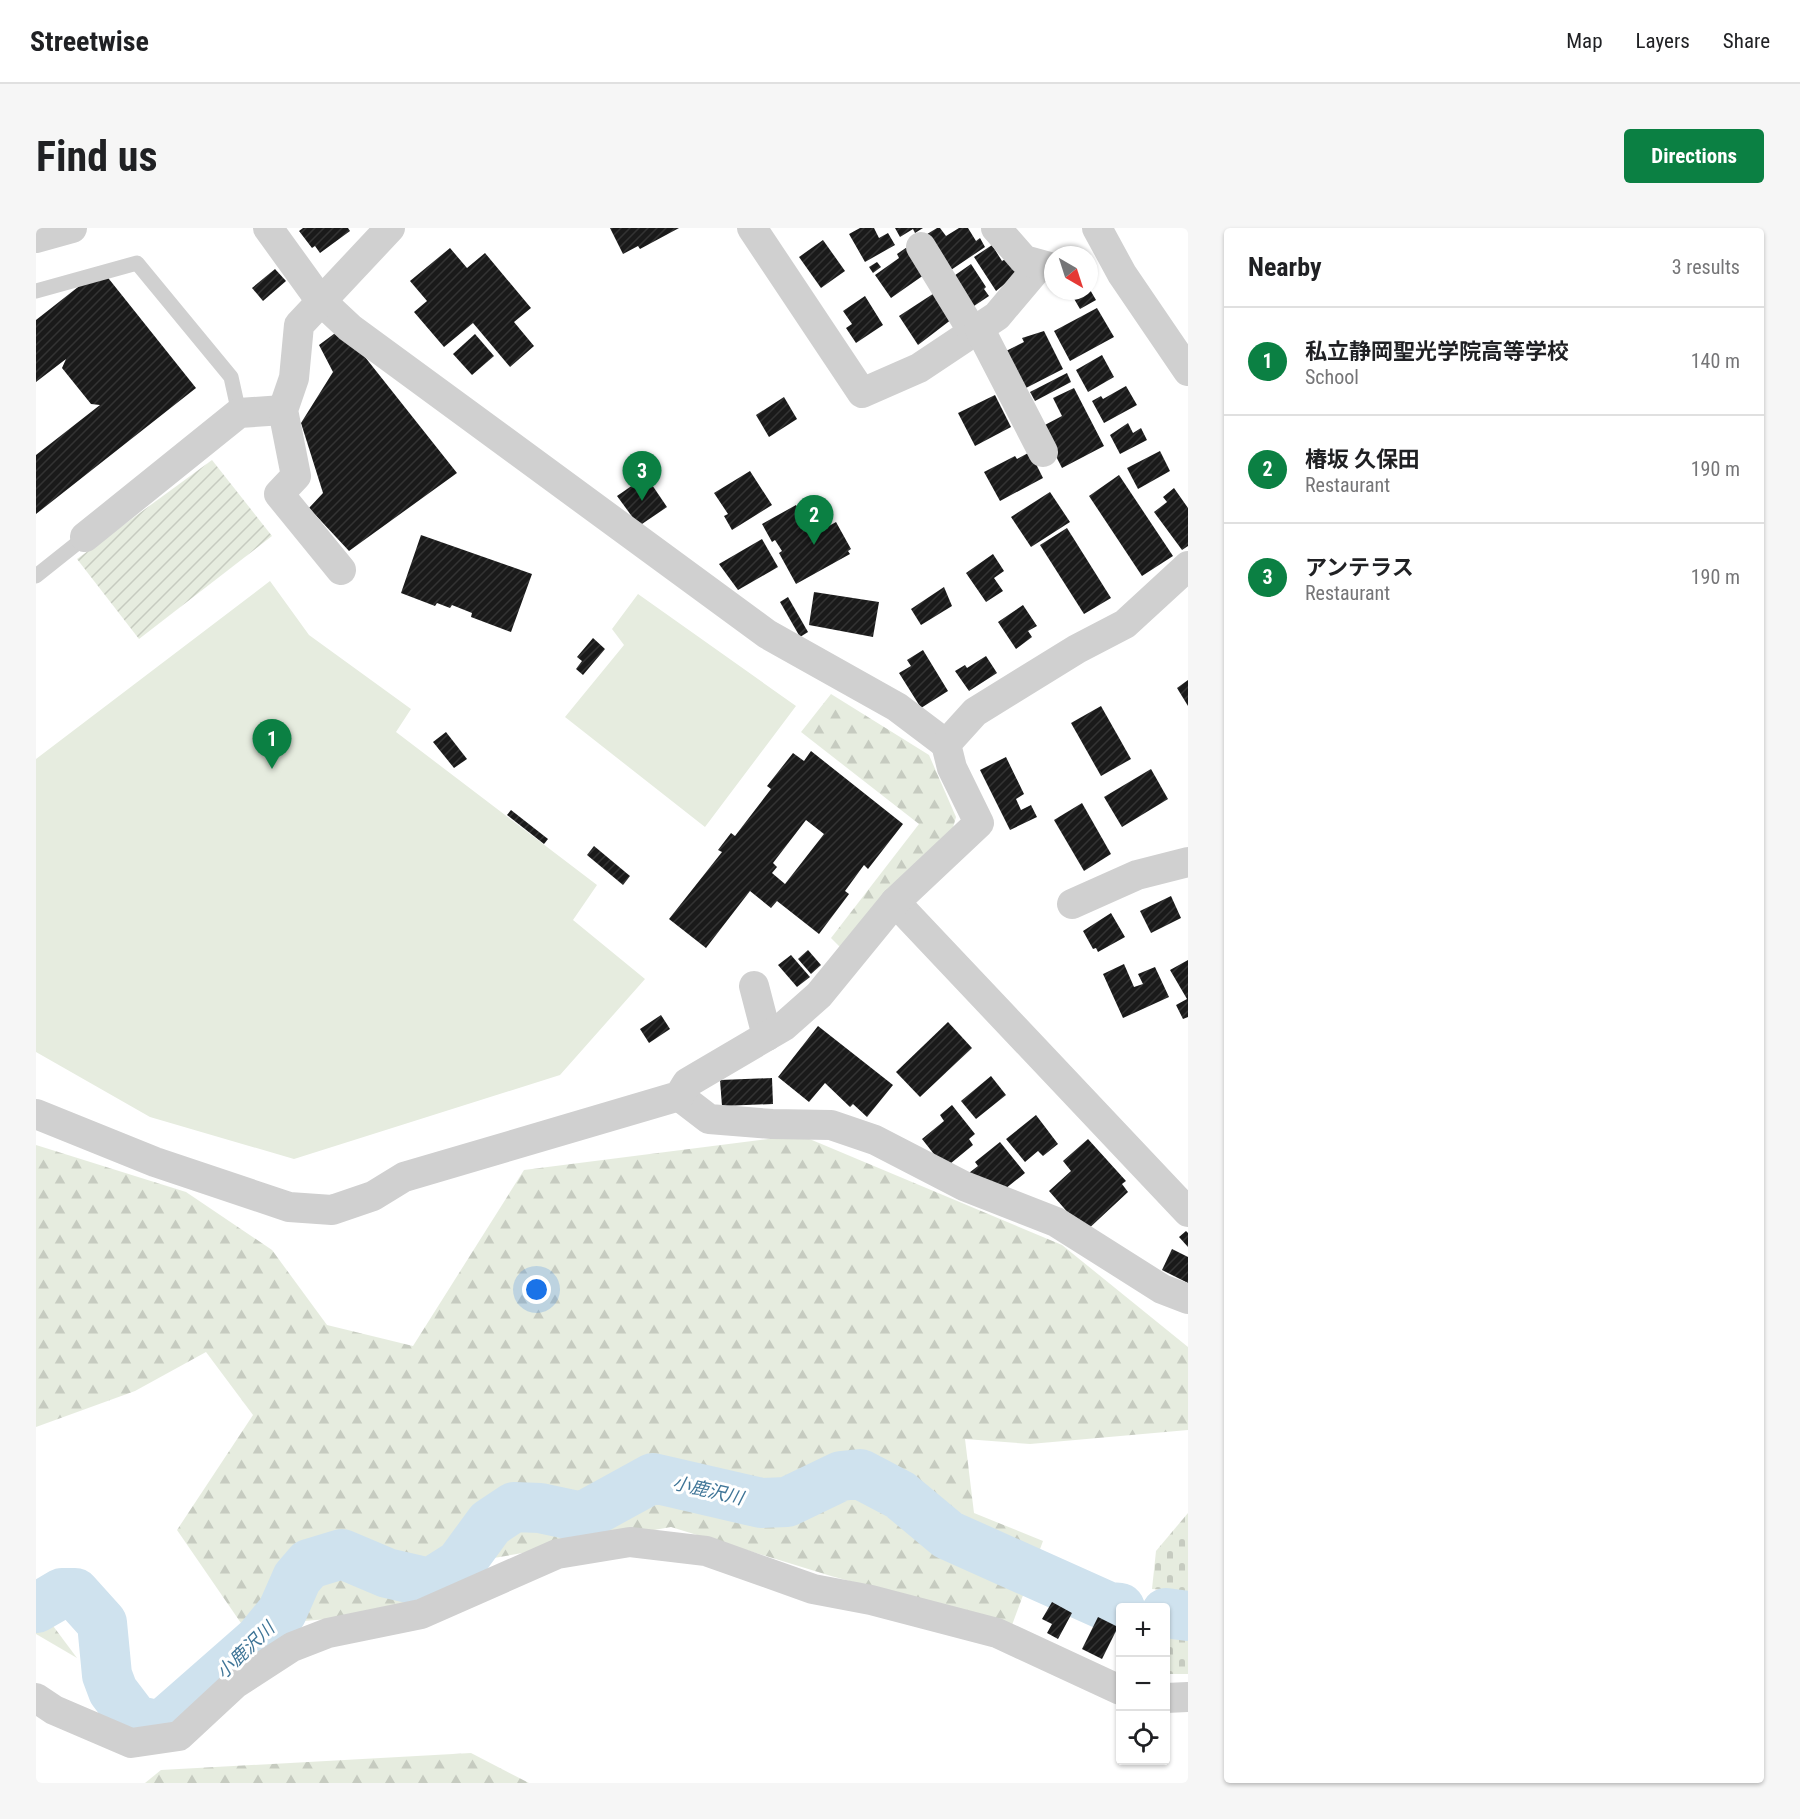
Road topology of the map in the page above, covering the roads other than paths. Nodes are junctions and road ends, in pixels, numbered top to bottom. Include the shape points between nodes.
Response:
1 (72, 228) edge
2 (268, 228) edge
3 (390, 228) edge
4 (752, 228) edge
5 (996, 228) edge
6 (1097, 228) edge
7 (36, 238) edge
8 (921, 247) dead end
9 (1100, 258) edge
10 (1044, 265) edge
11 (1044, 269) edge
12 (36, 291) edge
13 (320, 300) junction
14 (976, 330) junction
15 (1188, 371) edge
16 (283, 410) junction
17 (239, 412) junction
18 (1043, 452) dead end
19 (85, 537) joint
20 (1188, 566) edge
21 (341, 570) dead end
22 (36, 576) edge
23 (946, 744) junction
24 (1188, 862) edge
25 (895, 902) junction
26 (1071, 904) dead end
27 (754, 986) dead end
28 (767, 1036) junction
29 (679, 1096) junction
30 (36, 1114) edge
31 (1188, 1212) edge
32 (1188, 1299) edge
33 (1116, 1688) edge
34 (1188, 1697) edge
35 (36, 1698) edge
36 (1170, 1698) edge

1 - 7 street
2 - 13 street
3 - 13 street
4 - 14 street via 862,393 919,368
5 - 10 street via 1024,260
6 - 9 street
8 - 14 street
9 - 15 street
11 - 14 street via 997,316
12 - 17 lane via 137,263 231,377
13 - 16 street via 299,325 294,378
13 - 23 street via 350,327 767,634 897,707
14 - 18 street
16 - 17 street
16 - 21 street via 296,476 279,494
17 - 19 street
19 - 22 lane
20 - 23 street via 1125,624 975,712
23 - 25 street via 952,768 980,823
24 - 26 street via 1137,875
25 - 28 street via 819,995
25 - 31 street
27 - 28 street
28 - 29 street via 687,1083
29 - 30 street via 404,1177 373,1196 332,1210 289,1207 155,1162
29 - 32 street via 709,1119 831,1125 875,1140 964,1186 1056,1222 1136,1274
33 - 35 street via 997,1633 813,1589 706,1551 630,1542 557,1554 421,1614 328,1633 292,1647 235,1684 179,1736 131,1743 54,1710
34 - 36 street

